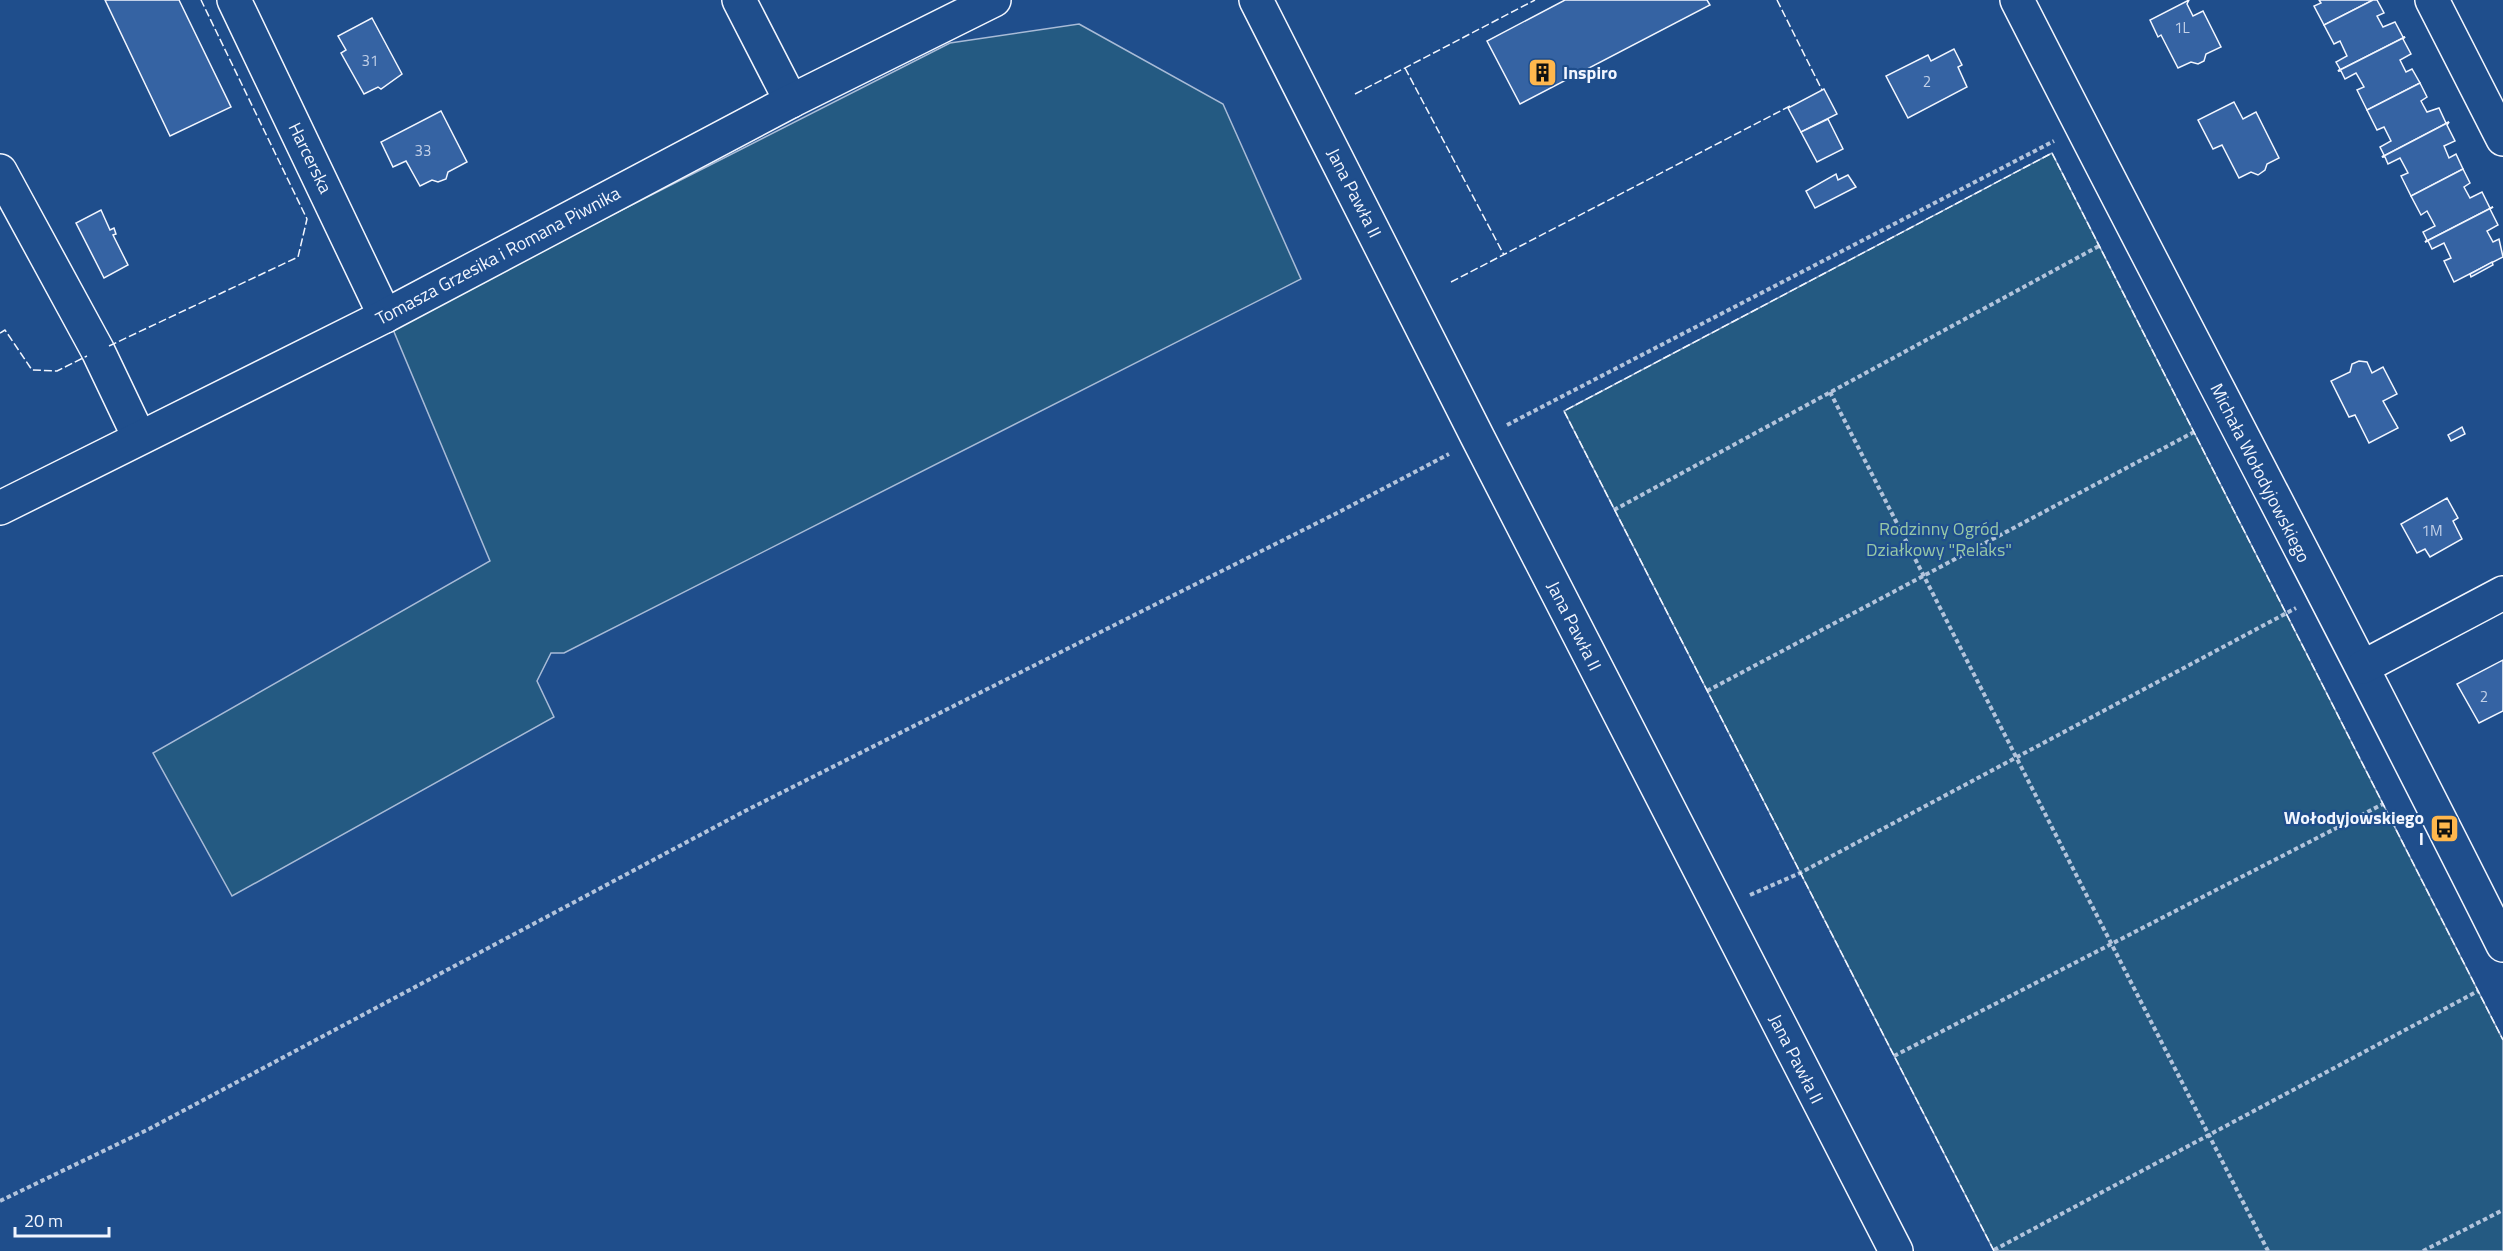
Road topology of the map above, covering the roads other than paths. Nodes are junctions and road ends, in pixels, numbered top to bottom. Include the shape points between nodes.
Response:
1 (234, 0) edge
2 (739, 0) edge
3 (994, 0) edge
4 (1256, 0) edge
5 (2017, 0) edge
6 (2432, 0) edge
7 (791, 101) junction
8 (2503, 139) edge
9 (0, 171) edge
10 (385, 316) junction
11 (139, 437) junction
12 (0, 508) edge
13 (2503, 593) edge
14 (2363, 667) junction
15 (2503, 945) edge
16 (1896, 1251) edge

1 - 10 street, Harcerska
2 - 7 street
3 - 7 street, Tomasza Grzesika i Romana Piwnika
4 - 16 street, Jana Pawła II
5 - 14 street, Michała Wołodyjowskiego via 2322,595
6 - 8 street
7 - 10 street, Tomasza Grzesika i Romana Piwnika
9 - 11 street via 98,351
10 - 11 street, Tomasza Grzesika i Romana Piwnika
11 - 12 street, Tomasza Grzesika i Romana Piwnika
13 - 14 street
14 - 15 street, Michała Wołodyjowskiego

